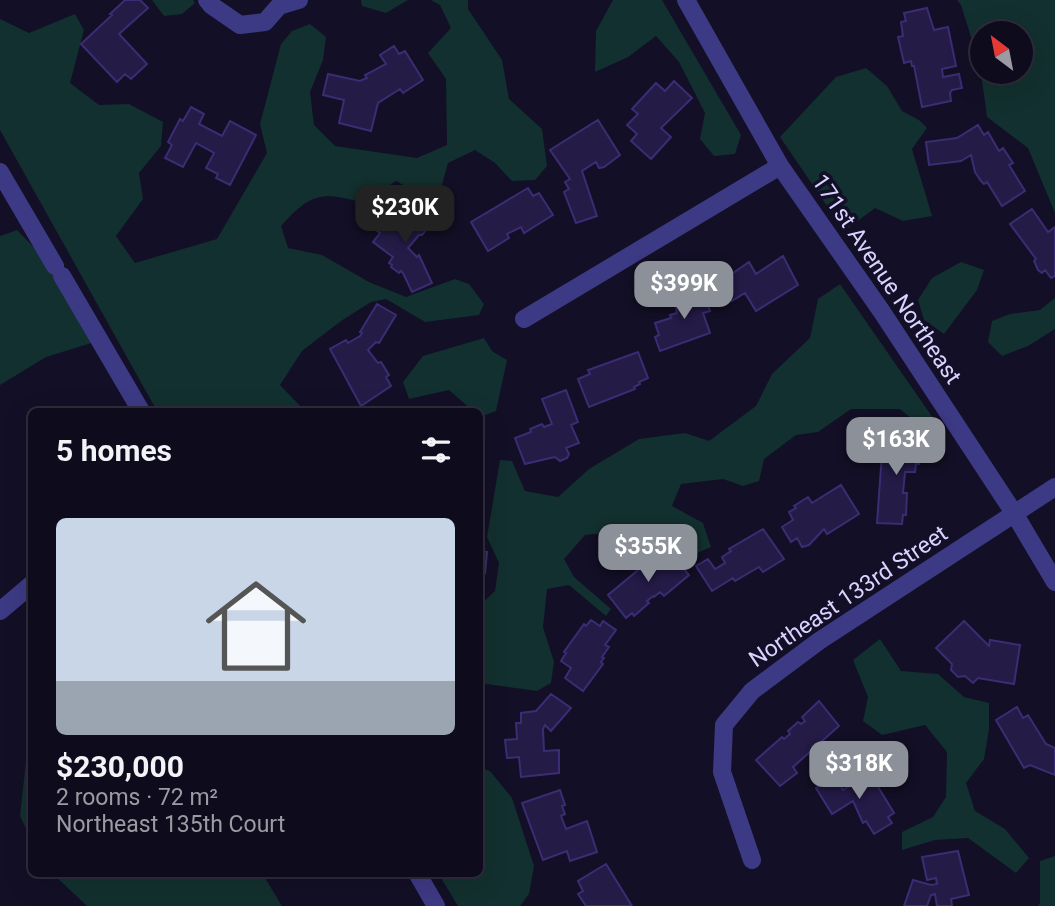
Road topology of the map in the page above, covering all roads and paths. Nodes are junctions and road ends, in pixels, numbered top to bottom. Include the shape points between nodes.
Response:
1 (207, 0) edge
2 (299, 0) edge
3 (686, 0) edge
4 (277, 3) edge
5 (780, 166) junction
6 (0, 172) edge
7 (524, 319) dead end
8 (139, 408) edge
9 (1055, 487) edge
10 (1014, 513) junction
11 (1055, 582) edge
12 (28, 587) edge
13 (0, 611) edge
14 (752, 859) dead end
15 (419, 877) edge
16 (436, 906) edge

1 - 4 street via 240,26 265,22
2 - 4 street
3 - 5 street, 171st Avenue Northeast
5 - 7 street
5 - 10 street, 171st Avenue Northeast
6 - 8 street
9 - 10 street, Northeast 133rd Street
10 - 11 street, 171st Avenue Northeast
10 - 14 street, Northeast 133rd Street via 819,641 752,691 724,725 722,772
12 - 13 street
15 - 16 street

